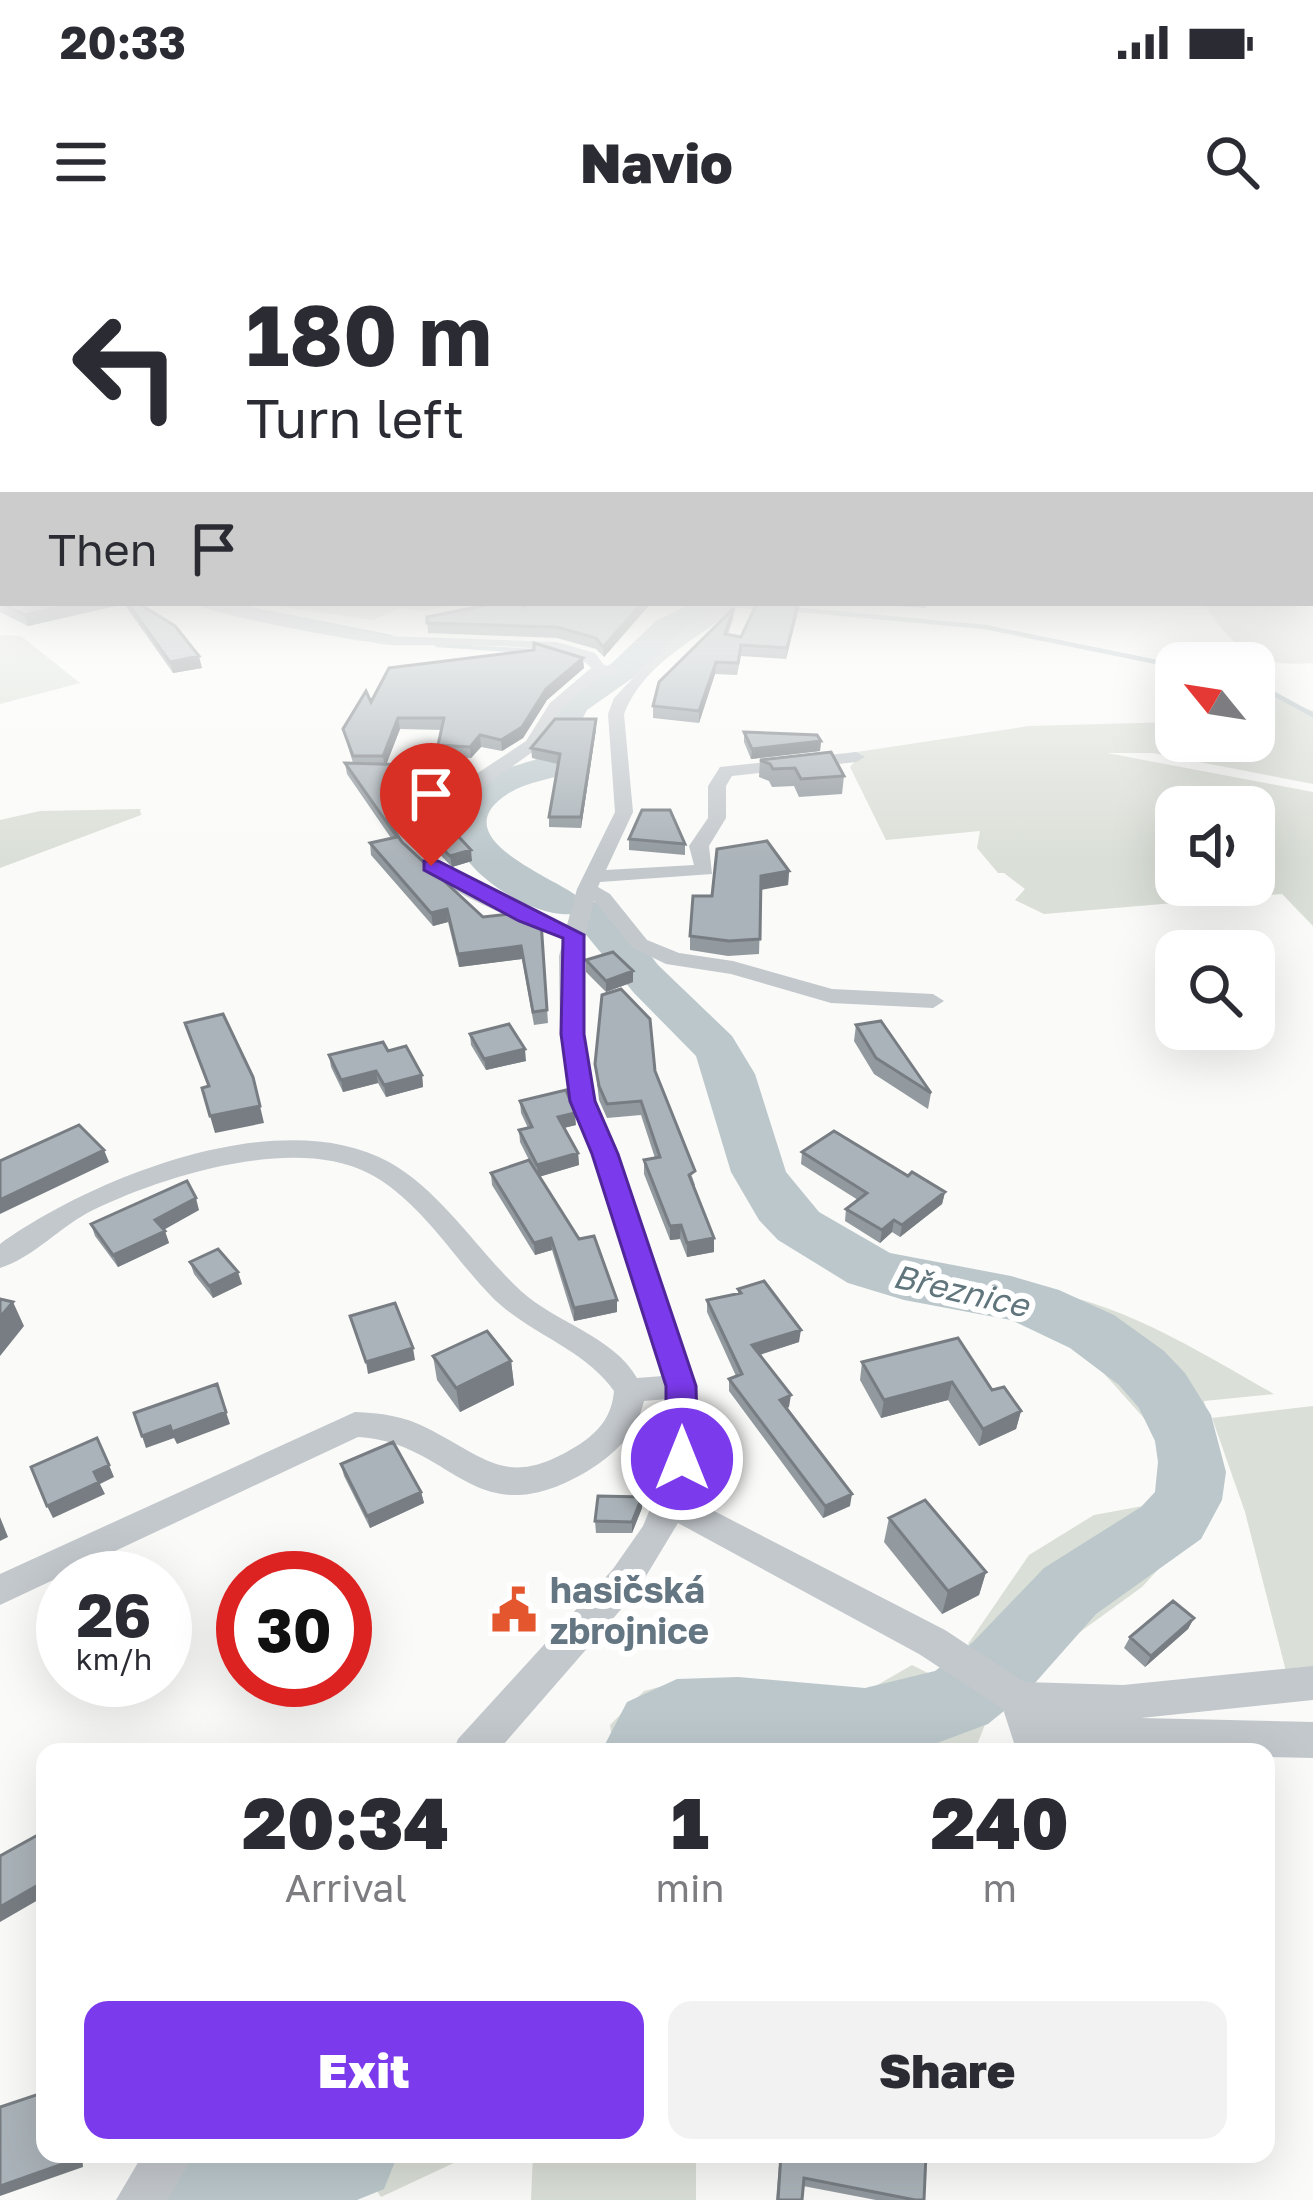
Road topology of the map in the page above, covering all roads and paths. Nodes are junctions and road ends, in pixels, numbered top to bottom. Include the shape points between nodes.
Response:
1 (609, 678) edge
2 (620, 678) edge
3 (856, 757) dead end
4 (590, 883) junction
5 (574, 935) junction
6 (933, 1001) dead end
7 (0, 1258) edge
8 (681, 1386) junction
9 (629, 1390) junction
10 (671, 1505) junction
11 (0, 1591) edge
12 (1313, 1684) edge
13 (1013, 1697) junction
14 (1313, 1740) edge
15 (480, 1743) edge
16 (165, 2163) edge
17 (140, 2200) edge

1 - 5 street via 556,706 538,739 401,830 431,866
2 - 4 street via 624,812
3 - 4 street via 726,771 717,785 719,820 699,846 705,870
4 - 5 street
4 - 6 street via 640,944 662,955 831,997
5 - 8 street via 572,1034 583,1101
7 - 9 street via 69,1211 171,1173 275,1152 336,1154 386,1172 520,1307 612,1367
8 - 9 street
8 - 10 street via 685,1432
9 - 11 street via 626,1413 605,1442 541,1477 496,1483 398,1428 356,1424
10 - 13 street via 954,1655
10 - 15 street via 617,1590
12 - 13 street via 1123,1702
13 - 14 street via 1028,1733
16 - 17 street

